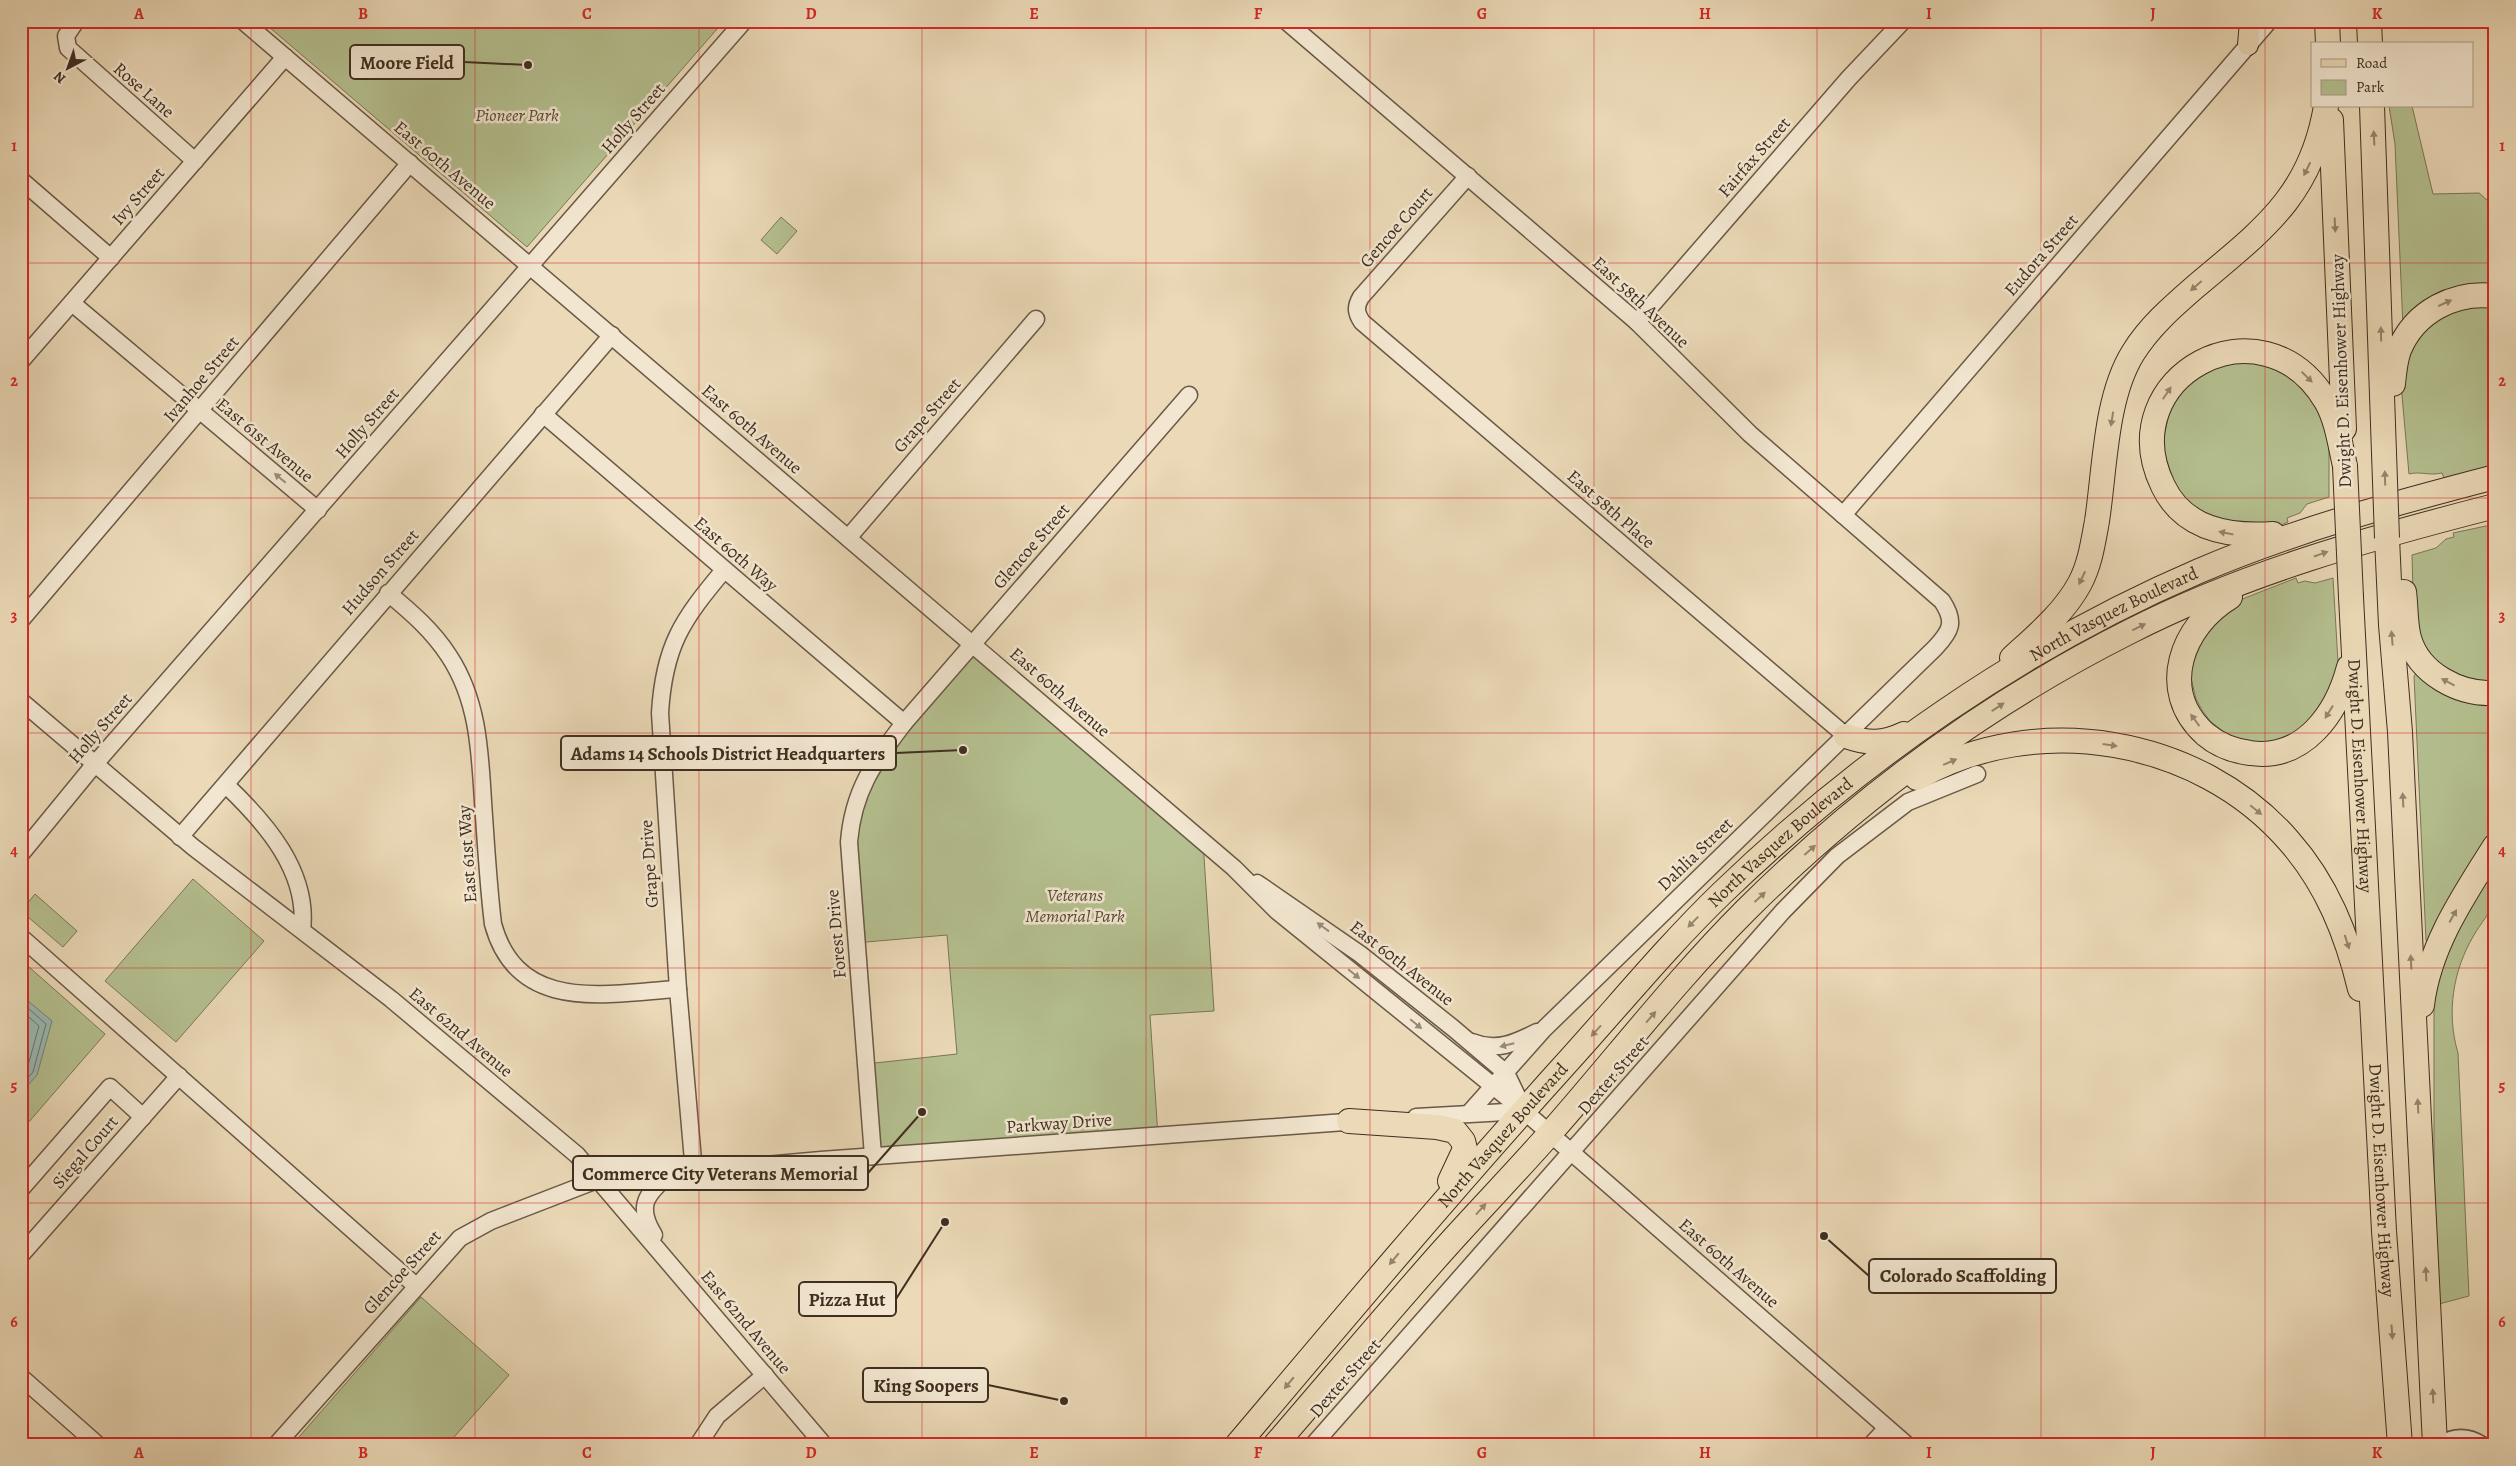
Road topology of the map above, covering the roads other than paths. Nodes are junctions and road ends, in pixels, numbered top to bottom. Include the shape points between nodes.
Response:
1 (76, 21) edge
2 (244, 21) edge
3 (744, 21) edge
4 (1286, 21) edge
5 (1903, 21) edge
6 (2250, 21) edge
7 (2269, 21) edge
8 (2327, 21) edge
9 (2368, 21) edge
10 (2328, 42) edge
11 (2370, 42) edge
12 (2248, 45) junction
13 (285, 57) junction
14 (2326, 108) edge
15 (2330, 108) edge
16 (2372, 108) edge
17 (195, 161) junction
18 (410, 163) junction
19 (1468, 176) junction
20 (21, 180) edge
21 (111, 258) junction
22 (531, 265) junction
23 (2495, 296) edge
24 (72, 303) junction
25 (1357, 307) joint
26 (1036, 319) dead end
27 (1637, 322) junction
28 (612, 335) junction
29 (21, 361) edge
30 (1189, 395) dead end
31 (199, 411) junction
32 (543, 414) junction
33 (2384, 453) junction
34 (2345, 466) junction
35 (2495, 468) edge
36 (2495, 478) edge
37 (2442, 491) junction
38 (2495, 506) edge
39 (318, 510) junction
40 (1843, 515) junction
41 (2495, 521) edge
42 (2431, 522) junction
43 (2292, 534) junction
44 (848, 538) junction
45 (724, 570) junction
46 (2275, 570) junction
47 (2397, 586) junction
48 (388, 593) junction
49 (21, 620) edge
50 (1950, 628) joint
51 (972, 644) junction
52 (2353, 650) junction
53 (1980, 688) junction
54 (2495, 693) edge
55 (21, 701) edge
56 (1930, 721) junction
57 (904, 724) junction
58 (1846, 736) junction
59 (94, 765) junction
60 (1976, 774) dead end
61 (226, 785) junction
62 (1833, 831) junction
63 (180, 837) junction
64 (2495, 846) edge
65 (21, 854) edge
66 (1234, 868) junction
67 (302, 930) junction
68 (21, 937) edge
69 (678, 989) junction
70 (1544, 1029) junction
71 (1468, 1040) junction
72 (2416, 1064) junction
73 (2375, 1069) junction
74 (1506, 1073) junction
75 (179, 1076) junction
76 (1493, 1086) junction
77 (1524, 1111) junction
78 (1470, 1112) junction
79 (143, 1117) junction
80 (1349, 1121) junction
81 (1550, 1133) junction
82 (1572, 1152) junction
83 (873, 1156) junction
84 (694, 1172) junction
85 (670, 1174) junction
86 (597, 1180) junction
87 (21, 1189) edge
88 (1425, 1222) junction
89 (21, 1255) edge
90 (674, 1269) junction
91 (416, 1286) junction
92 (765, 1375) junction
93 (21, 1377) edge
94 (1887, 1428) junction
95 (98, 1445) edge
96 (276, 1445) edge
97 (698, 1445) edge
98 (824, 1445) edge
99 (1237, 1445) edge
100 (1275, 1445) edge
101 (1313, 1445) edge
102 (1872, 1445) edge
103 (1907, 1445) edge
104 (2400, 1445) edge
105 (2435, 1445) edge
106 (2440, 1445) edge
107 (2482, 1445) edge

1 - 17 street, Rose Lane via 66,36 68,48
2 - 13 street, East 60th Avenue
3 - 22 street, Holly Street
4 - 19 street, East 58th Avenue
5 - 27 street, Fairfax Street via 1849,78
6 - 12 main road
7 - 12 street, Eudora Street
8 - 10 highway
9 - 11 highway
12 - 40 street, Eudora Street
13 - 17 street, Ivy Street
13 - 18 street, East 60th Avenue
14 -> 53 highway via 2314,156 2287,203 2258,233 2171,307 2133,353 2116,394 2093,543 2080,583 2050,622
15 -> 34 highway, Dwight D. Eisenhower Highway
33 -> 16 highway
17 - 21 street, Ivy Street
18 - 22 street, East 60th Avenue
18 - 31 street, Ivanhoe Street
19 - 25 street, Gencoe Court via 1361,297
19 - 27 street, East 58th Avenue
20 - 21 street
21 - 24 street, Ivy Street
22 - 28 street, East 60th Avenue
22 - 39 street, Holly Street
33 -> 23 highway via 2396,360 2409,333 2429,312 2445,303 2473,295
24 - 29 street, Ivy Street
24 - 31 street, East 61st Avenue
25 - 58 street, East 58th Place via 1357,315 1362,322
26 - 44 street, Grape Street
27 - 40 street, East 58th Avenue via 1750,434
28 - 32 street, Hudson Street
28 - 44 street, East 60th Avenue
30 - 51 street, Glencoe Street
39 -> 31 street, East 61st Avenue
31 - 49 street, Ivanhoe Street
32 - 45 street, East 60th Way
32 - 48 street, Hudson Street
47 -> 33 highway, bridge via 2387,538
43 -> 34 highway via 2249,536 2221,532 2186,516 2170,499 2157,475 2152,446 2155,417 2171,386 2204,358 2224,352 2245,350 2281,358 2308,378 2326,402 2336,426
34 - 52 highway, Dwight D. Eisenhower Highway, bridge
35 - 37 highway
36 - 37 highway, North Vasquez Boulevard
37 - 43 highway, North Vasquez Boulevard
38 - 42 highway, North Vasquez Boulevard
39 - 59 street, Holly Street
40 - 50 street, East 58th Avenue via 1942,601 1948,611
41 - 42 highway
46 -> 42 highway, North Vasquez Boulevard
43 - 53 highway, North Vasquez Boulevard via 2166,586 2075,632
44 - 51 street, East 60th Avenue
45 - 57 street, East 60th Way
45 - 69 street, Grape Drive via 686,618 672,648 661,690 660,724
52 -> 46 highway via 2339,696 2318,728 2289,749 2258,754 2239,752 2221,745 2205,733 2192,718 2181,690 2179,676 2184,648 2196,626 2218,604
62 -> 46 highway, North Vasquez Boulevard via 1894,781 2029,687 2165,614
54 -> 47 highway via 2451,685 2424,664 2409,638
72 -> 47 highway via 2400,732
48 - 61 street, Hudson Street
48 - 69 street, East 61st Way via 435,636 456,667 468,693 480,749 493,924 509,958 536,982 562,992 582,994
50 - 58 street, Dahlia Street via 1935,648
51 - 57 street, Glencoe Street
51 - 66 street, East 60th Avenue
52 - 73 highway, Dwight D. Eisenhower Highway
53 - 56 highway, North Vasquez Boulevard
55 - 59 street, East 62nd Avenue
56 - 58 highway via 1878,743
56 -> 77 highway, North Vasquez Boulevard via 1840,788 1725,890
57 - 83 street, Forest Drive via 867,775 853,813 849,842
58 - 70 street, Dahlia Street
59 - 63 street, East 62nd Avenue
59 - 65 street, Holly Street
60 - 82 street, Dexter Street via 1908,802 1837,856 1782,911
61 - 63 street, Hudson Street
61 - 67 street via 268,830 293,871 303,904
62 -> 73 highway via 1932,770 1988,749 2042,741 2104,744 2152,753 2187,766 2214,779 2271,823 2289,841 2320,884 2351,952
81 -> 62 highway, North Vasquez Boulevard via 1712,946 1746,910
63 - 67 street, East 62nd Avenue
72 -> 64 highway via 2424,993 2431,965 2451,919
71 -> 66 street, East 60th Avenue via 1366,958
66 -> 76 street, East 60th Avenue via 1277,911
67 - 86 street, East 62nd Avenue via 391,999 577,1155
68 - 75 street
69 - 84 street, Grape Drive
70 -> 71 street via 1501,1047 1488,1047
70 - 74 street, Dahlia Street
71 - 74 street, East 60th Avenue
105 -> 72 highway
73 -> 104 highway, Dwight D. Eisenhower Highway
74 - 76 street, Dahlia Street
74 - 77 street, East 60th Avenue
75 - 79 street, Siegal Court
75 - 91 street
76 - 77 street, East 60th Avenue
76 - 78 street, Dahlia Street
77 - 78 street, Parkway Drive
77 - 81 street, East 60th Avenue
77 - 88 highway, North Vasquez Boulevard
78 - 80 street, Parkway Drive
79 - 87 street via 110,1087
79 - 89 street, Siegal Court
80 - 83 street, Parkway Drive
80 - 88 highway via 1437,1127 1450,1129 1460,1136 1465,1145 1464,1154
81 - 82 street, East 60th Avenue
100 -> 81 highway, North Vasquez Boulevard
82 - 94 street, East 60th Avenue
82 - 101 street, Dexter Street
83 - 84 street, Parkway Drive
84 - 85 street, Parkway Drive
85 - 86 street, Parkway Drive
85 - 90 street via 650,1194 644,1208 646,1221
86 - 90 street, East 62nd Avenue
86 - 91 street, Glencoe Street via 477,1227 460,1238
88 -> 99 highway, North Vasquez Boulevard
90 - 92 street, East 62nd Avenue
91 - 96 street, Glencoe Street
92 - 97 street via 717,1416
92 - 98 street, East 62nd Avenue
93 - 95 street
94 - 102 street
94 - 103 street, East 60th Avenue
106 - 107 street via 2454,1438

